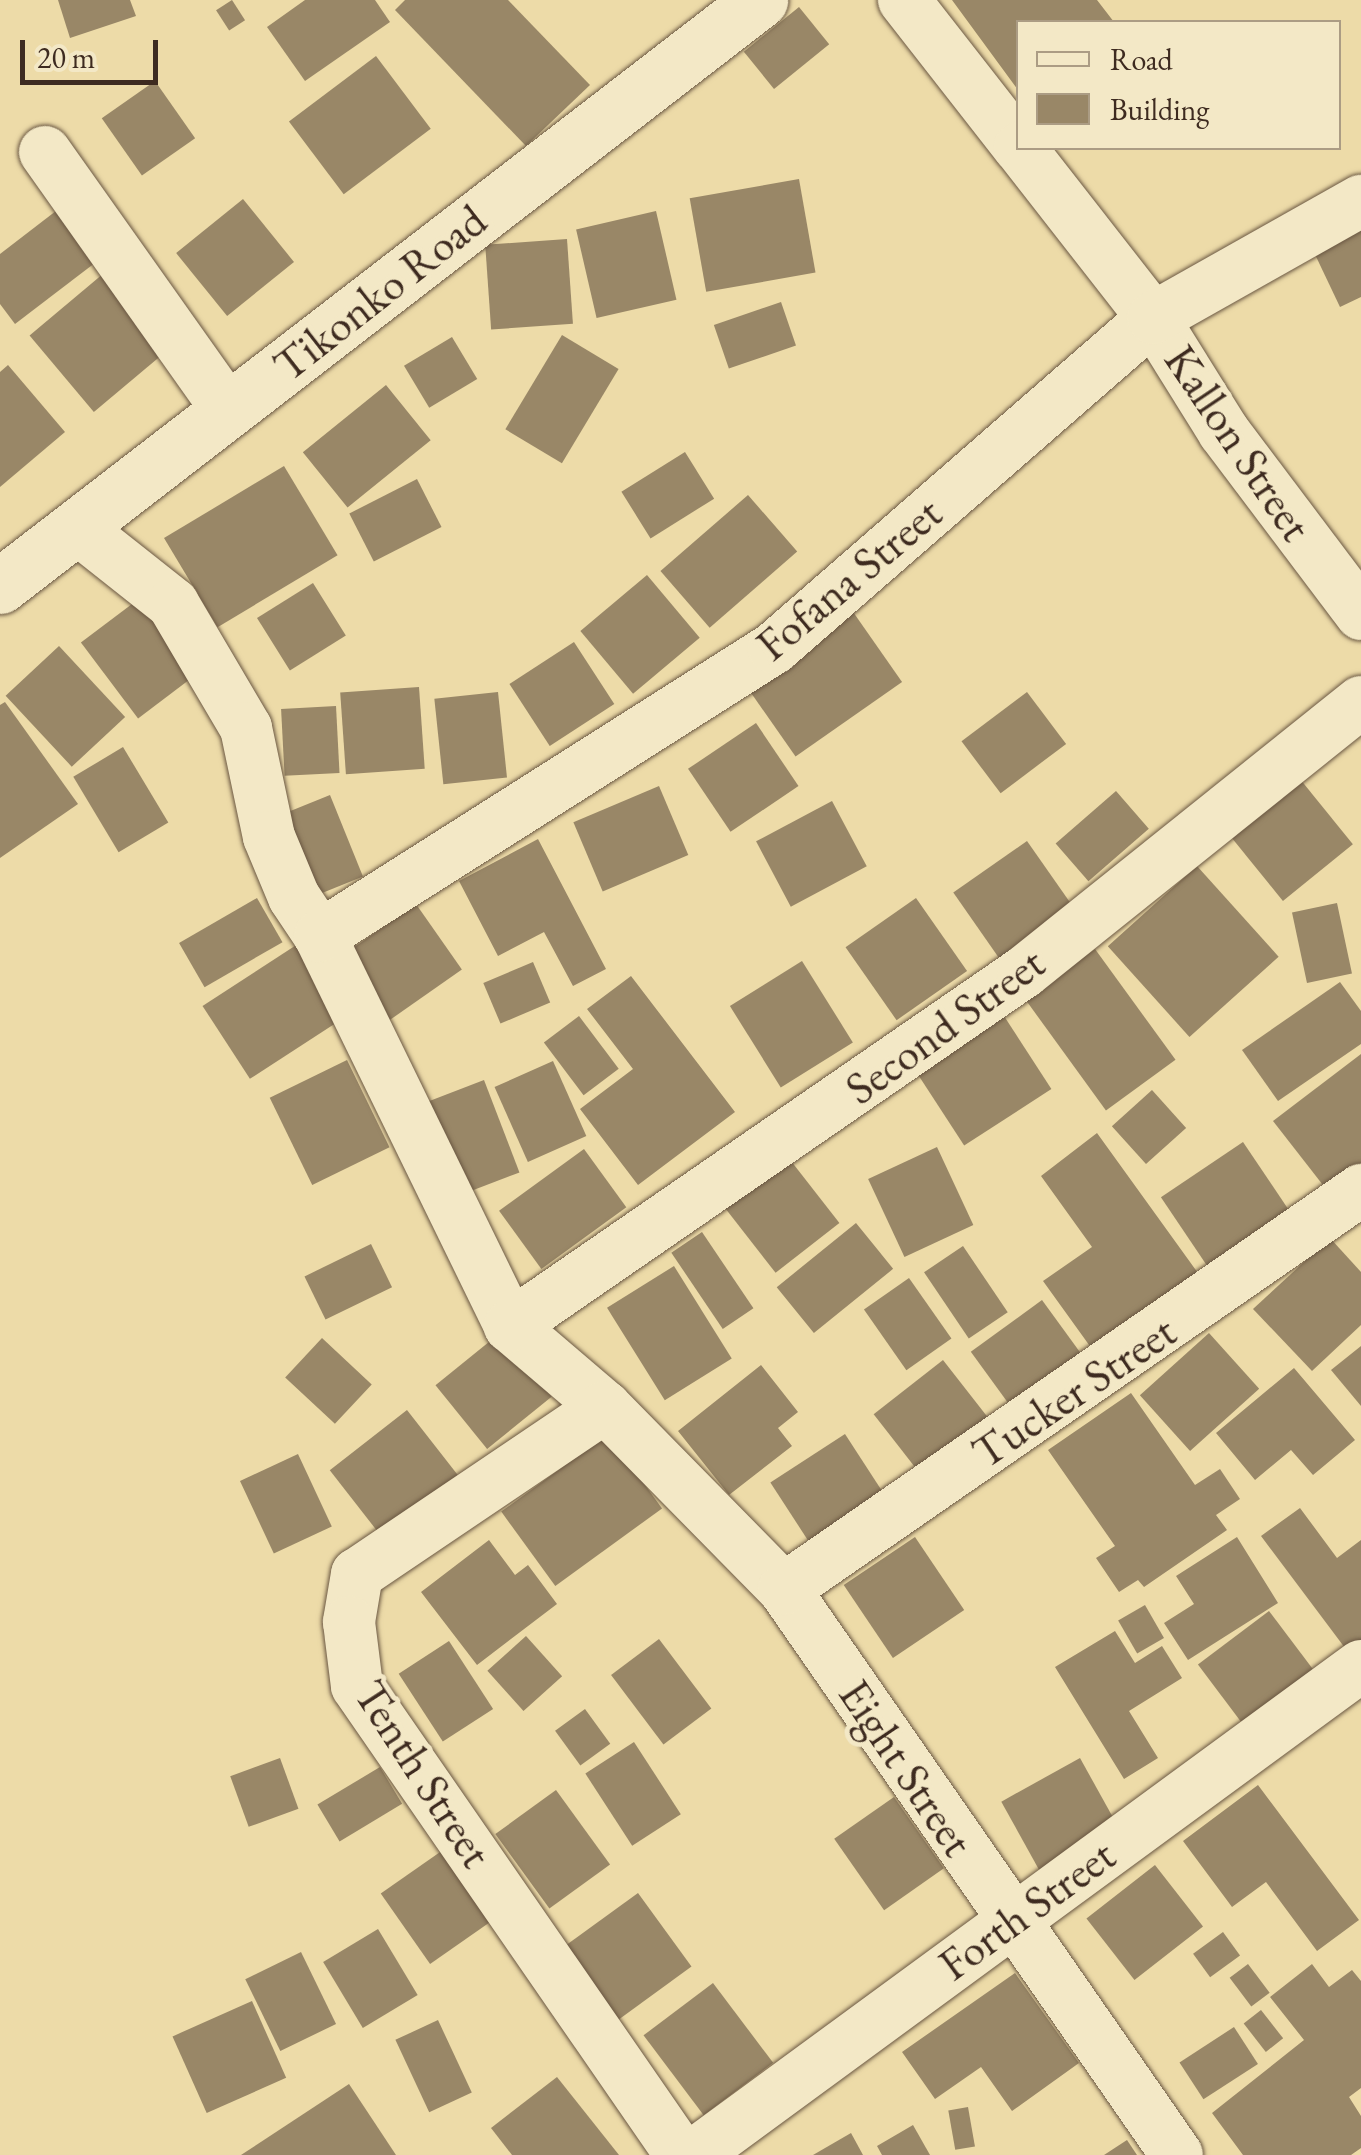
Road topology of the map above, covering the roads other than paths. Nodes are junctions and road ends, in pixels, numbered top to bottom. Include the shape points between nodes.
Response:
1 (760, 0) edge
2 (904, 0) edge
3 (1016, 143) edge
4 (1021, 150) edge
5 (45, 152) dead end
6 (1361, 201) edge
7 (1153, 318) junction
8 (228, 410) junction
9 (76, 528) junction
10 (0, 586) edge
11 (1361, 614) edge
12 (1361, 702) edge
13 (320, 936) junction
14 (1361, 1190) edge
15 (510, 1326) junction
16 (605, 1408) junction
17 (784, 1588) junction
18 (1361, 1666) edge
19 (1010, 1922) junction
20 (680, 2155) edge
21 (694, 2155) edge
22 (1177, 2155) edge

1 - 8 street, Tikonko Road
2 - 3 street, Kallon Street
4 - 7 street, Kallon Street
5 - 8 street
6 - 7 street, Fofana Street
7 - 11 street, Kallon Street via 1224,432
7 - 13 street, Fofana Street via 774,648
8 - 9 street, Tikonko Road
9 - 10 street, Tikonko Road
9 - 13 street via 172,604 246,728 269,837
12 - 15 street, Second Street via 1024,972
13 - 15 street
14 - 17 street, Tucker Street
15 - 16 street, Eight Street
16 - 17 street, Eight Street
16 - 20 street, Tenth Street via 357,1574 349,1622 357,1686
17 - 19 street, Eight Street
18 - 19 street, Forth Street
19 - 21 street, Forth Street
19 - 22 street, Eight Street

